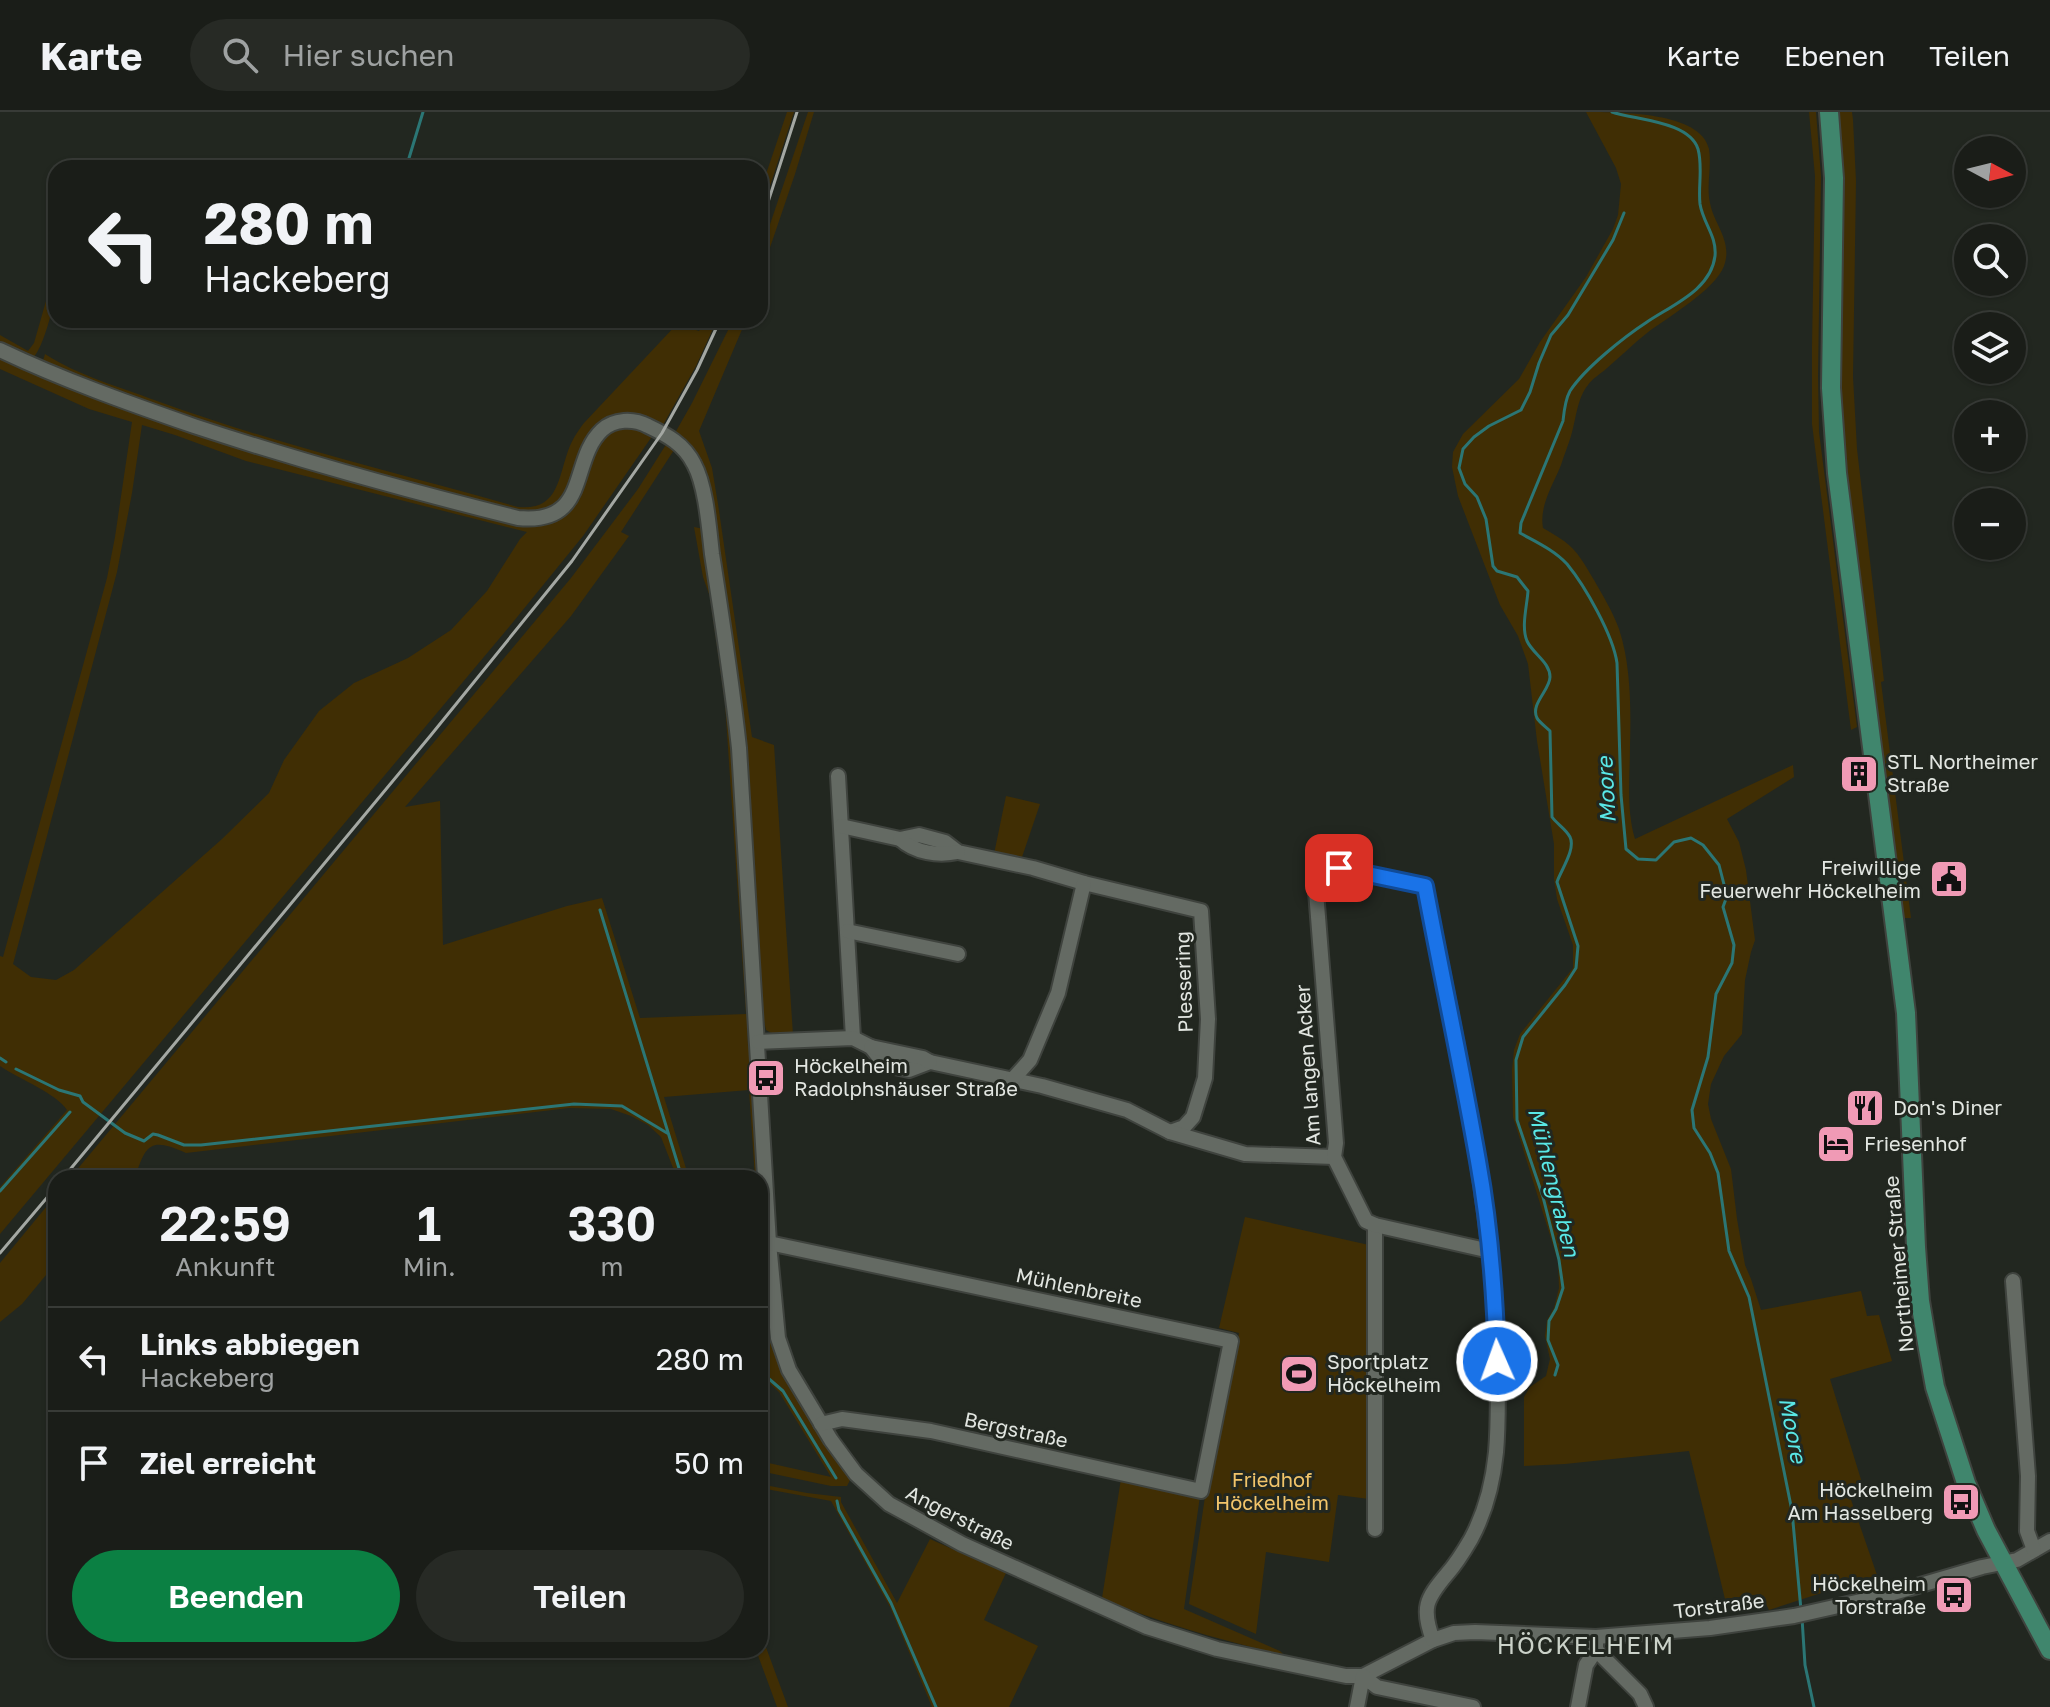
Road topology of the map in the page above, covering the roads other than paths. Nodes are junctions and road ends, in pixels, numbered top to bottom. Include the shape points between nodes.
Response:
1 (1829, 112) edge
2 (0, 350) edge
3 (838, 776) dead end
4 (841, 826) junction
5 (1084, 883) junction
6 (847, 931) junction
7 (958, 954) dead end
8 (853, 1038) junction
9 (758, 1042) junction
10 (1030, 1060) junction
11 (1013, 1079) junction
12 (1042, 1086) junction
13 (1193, 1117) junction
14 (1170, 1132) junction
15 (1202, 1143) junction
16 (1334, 1157) junction
17 (765, 1170) edge
18 (768, 1225) edge
19 (1375, 1225) junction
20 (769, 1243) junction
21 (1490, 1251) junction
22 (2013, 1281) dead end
23 (821, 1424) junction
24 (1201, 1491) joint
25 (1375, 1529) dead end
26 (2050, 1541) edge
27 (2034, 1550) junction
28 (2003, 1562) junction
29 (1433, 1640) junction
30 (1596, 1643) junction
31 (2049, 1646) edge
32 (1363, 1676) junction
33 (1448, 1704) edge
34 (1357, 1707) edge
35 (1473, 1707) edge
36 (1578, 1707) edge
37 (1646, 1707) edge

1 - 28 main road, Northeimer Straße via 1834,178 1833,426 1906,1013 1920,1301 1935,1387 1953,1447
2 - 9 street, Angerstraße via 61,378 247,443 518,518 542,518 566,503 592,442 608,425 642,423 680,444 695,465 704,500 733,690
3 - 4 street
4 - 5 street via 900,839 919,835 958,852
4 - 6 street
5 - 10 street via 1058,993
5 - 13 street, Plessering via 1201,911 1208,1019 1205,1078
6 - 7 street
6 - 8 street
8 - 9 street
8 - 11 street via 871,1047 885,1065 909,1070 930,1062
9 - 17 street, Angerstraße
10 - 11 street
10 - 12 street
11 - 12 street
12 - 14 street via 1127,1110
13 - 14 street
13 - 15 street
14 - 15 street
15 - 16 street via 1245,1154
16 - 19 street, Am langen Acker via 1366,1221
16 - 21 street, Am langen Acker via 1315,879 1339,868 1425,886 1479,1163
18 - 20 street, Angerstraße
19 - 21 street
19 - 25 street
20 - 23 street, Angerstraße via 778,1338 789,1370
20 - 24 street, Mühlenbreite via 1231,1341
21 - 29 street via 1498,1384 1494,1473 1471,1538 1429,1598 1426,1616
22 - 27 street via 2028,1476 2027,1531
23 - 24 street, Bergstraße via 842,1419 931,1431
23 - 32 street, Angerstraße via 856,1474 889,1504 962,1544 1147,1627 1286,1665
26 - 27 street
27 - 28 street
28 - 30 street, Torstraße via 1794,1616
28 - 31 main road, Northeimer Straße
29 - 30 street, Torstraße via 1475,1632
29 - 32 street
30 - 36 street
30 - 37 street
32 - 33 street, Angerstraße via 1377,1687
32 - 34 street
33 - 35 street, Angerstraße

